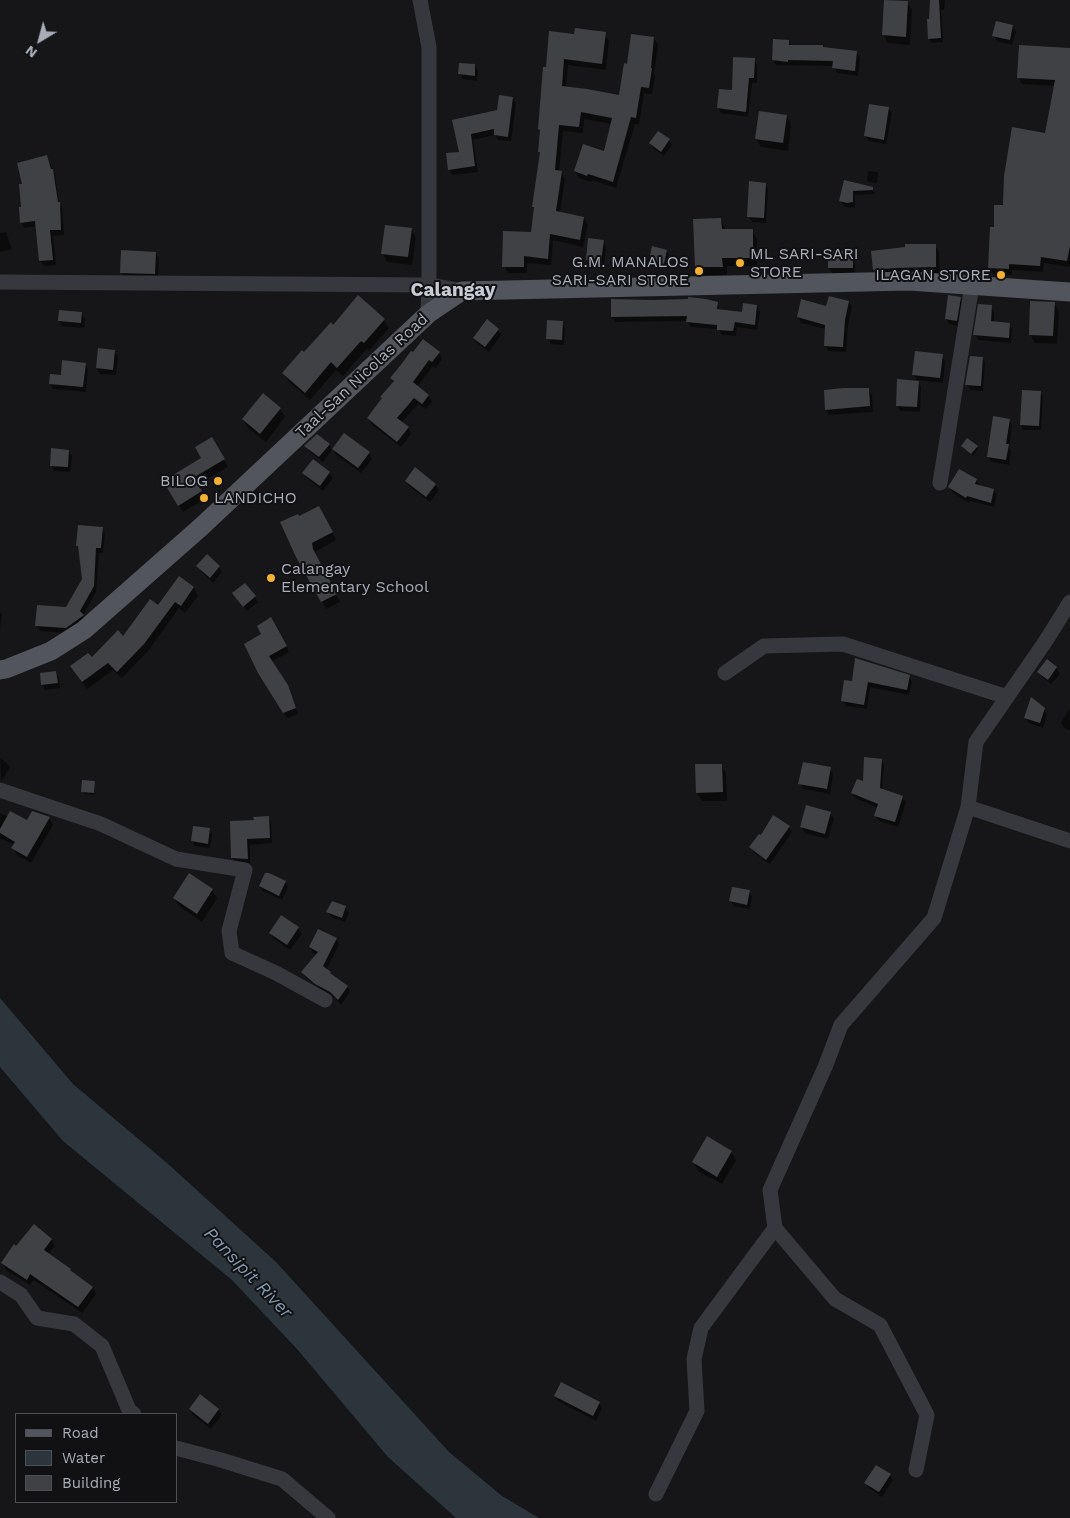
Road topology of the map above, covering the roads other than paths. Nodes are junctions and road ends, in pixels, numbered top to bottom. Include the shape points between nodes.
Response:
1 (420, 0) edge
2 (0, 282) edge
3 (429, 284) junction
4 (972, 285) junction
5 (462, 291) junction
6 (1070, 292) edge
7 (428, 314) junction
8 (940, 483) dead end
9 (1070, 602) edge
10 (0, 670) edge
11 (725, 673) dead end
12 (1007, 697) junction
13 (0, 790) edge
14 (968, 807) junction
15 (1070, 841) edge
16 (325, 1000) dead end
17 (775, 1228) junction
18 (0, 1282) edge
19 (133, 1413) edge
20 (178, 1449) edge
21 (916, 1470) dead end
22 (656, 1494) dead end
23 (328, 1518) edge

1 - 3 street via 429,48
2 - 3 street
3 - 5 street
3 - 7 street
4 - 5 main road via 909,281
4 - 6 main road
4 - 8 street
5 - 7 main road, Taal-San Nicolas Road
7 - 10 main road, Taal-San Nicolas Road via 201,527 84,630 51,651
9 - 12 street
11 - 12 street via 764,646 843,644
12 - 14 street via 976,742
13 - 16 street via 101,824 176,859 244,870 228,931 232,952
14 - 15 street
14 - 17 street via 934,918 841,1025 826,1067 770,1190
17 - 21 street via 835,1299 880,1325 927,1415
17 - 22 street via 701,1328 694,1358 697,1411
18 - 19 street via 21,1296 37,1318 74,1324 102,1346
20 - 23 street via 282,1479

